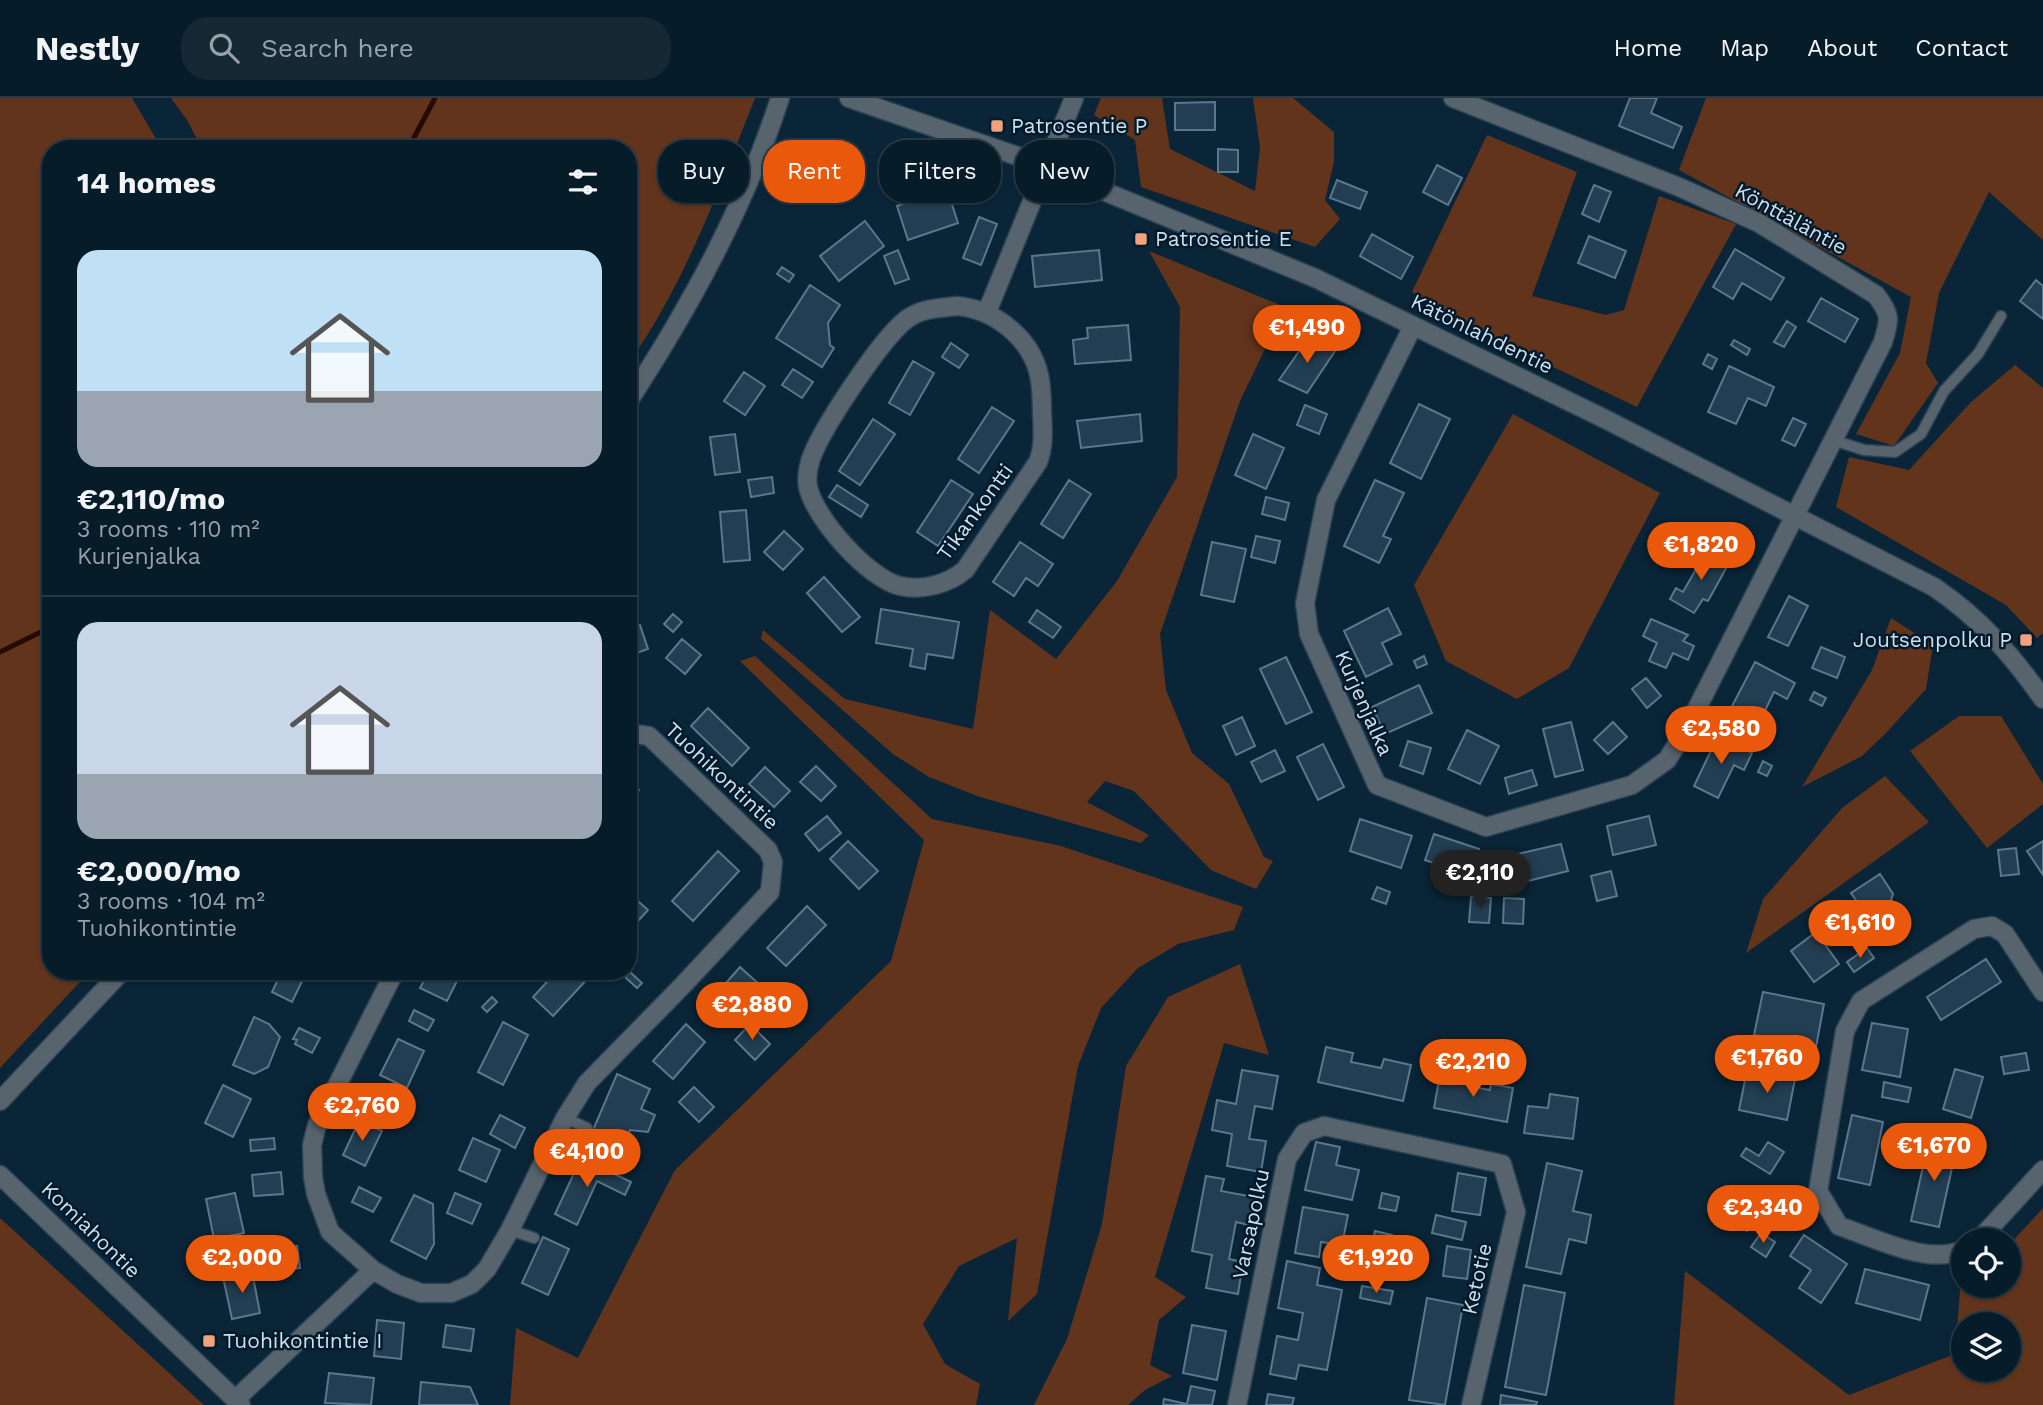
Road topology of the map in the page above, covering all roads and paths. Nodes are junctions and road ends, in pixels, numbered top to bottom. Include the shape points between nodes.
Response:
1 (780, 98) edge
2 (849, 98) edge
3 (1074, 98) edge
4 (1453, 98) edge
5 (1056, 140) edge
6 (1015, 155) edge
7 (1114, 196) edge
8 (1030, 203) edge
9 (986, 312) junction
10 (2001, 316) dead end
11 (1413, 326) junction
12 (637, 387) edge
13 (1833, 440) junction
14 (1794, 514) junction
15 (2043, 699) edge
16 (637, 734) edge
17 (114, 980) edge
18 (390, 980) edge
19 (2043, 992) edge
20 (0, 1101) edge
21 (565, 1118) junction
22 (587, 1128) dead end
23 (550, 1148) junction
24 (573, 1159) dead end
25 (1502, 1164) joint
26 (2043, 1170) edge
27 (0, 1175) edge
28 (1990, 1228) edge
29 (510, 1230) junction
30 (534, 1238) dead end
31 (1951, 1255) edge
32 (373, 1270) junction
33 (238, 1402) edge
34 (1237, 1405) edge
35 (1471, 1405) edge

1 - 12 street via 735,215
2 - 6 street, Kätönlahdentie
3 - 5 street
4 - 13 street, Könttäläntie via 1759,223 1876,295 1888,311 1888,326
7 - 11 street, Kätönlahdentie via 1315,278
8 - 9 street
9 - 9 street, Tikankontti via 1018,338 1039,374 1043,451 965,570 953,580 901,587 836,538 817,511 808,488 813,451 886,340 909,317 957,306
10 - 13 lane via 1978,354 1944,391 1922,434 1895,452 1864,450
11 - 14 street, Kätönlahdentie
11 - 14 street, Kurjenjalka via 1326,500 1305,603 1309,634 1377,785 1486,827 1601,796 1656,770 1688,728
13 - 14 street, Könttäläntie
14 - 15 street, Kätönlahdentie via 1955,601 2001,643
16 - 21 street, Tuohikontintie via 649,736 768,850 773,862 770,892 587,1083
17 - 20 street
18 - 32 street, Tuohikontintie via 317,1125 312,1145 316,1194 330,1232
19 - 31 street via 2005,934 1992,926 1974,929 1861,1001 1845,1031 1818,1191 1839,1226 1923,1254
21 - 22 lane
21 - 23 street, Tuohikontintie
23 - 24 lane
23 - 29 street, Tuohikontintie
25 - 34 street, Varsapolku via 1324,1126 1304,1133 1287,1159
25 - 35 street, Ketotie via 1516,1212
26 - 28 street
27 - 33 street, Komiahontie
29 - 30 lane
29 - 32 street, Tuohikontintie via 487,1269 472,1284 452,1293 421,1293
32 - 33 street

